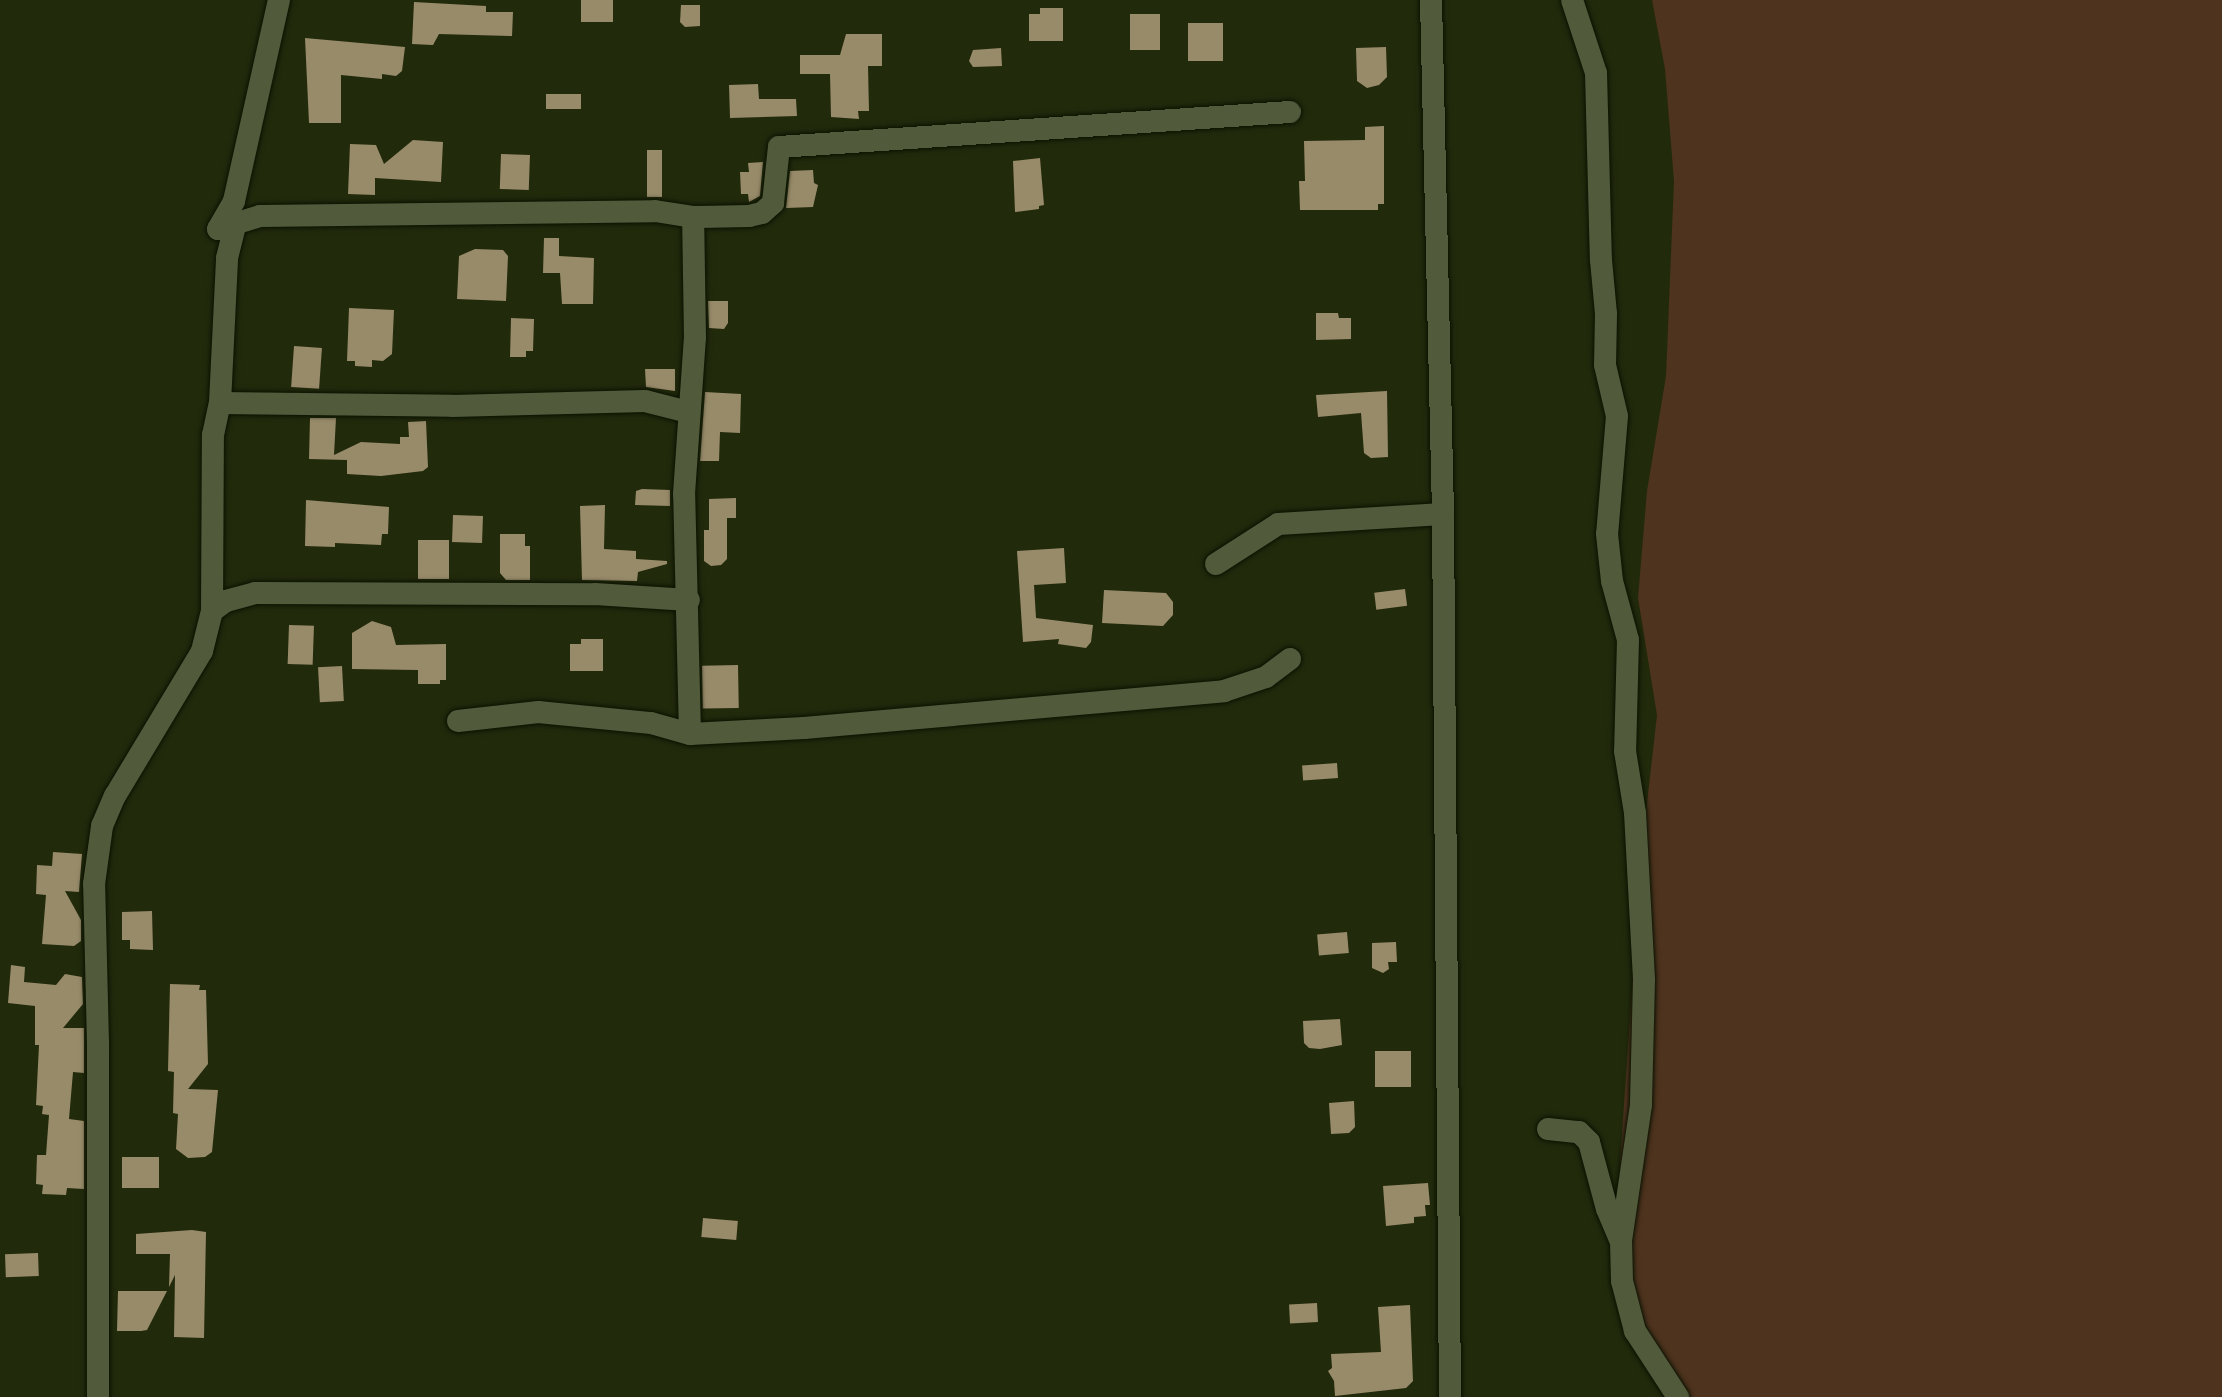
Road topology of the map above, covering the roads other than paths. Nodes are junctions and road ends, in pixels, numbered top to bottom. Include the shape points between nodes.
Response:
1 (279, 0) edge
2 (1431, 0) edge
3 (1572, 0) edge
4 (1290, 112) dead end
5 (693, 217) junction
6 (236, 221) junction
7 (220, 403) junction
8 (688, 412) junction
9 (1443, 514) junction
10 (1216, 564) dead end
11 (689, 600) junction
12 (212, 611) junction
13 (1290, 659) dead end
14 (458, 721) dead end
15 (690, 734) junction
16 (1548, 1129) dead end
17 (1621, 1240) junction
18 (98, 1397) edge
19 (1450, 1397) edge
20 (1678, 1397) edge

1 - 6 street via 234,201 218,229
2 - 9 street
3 - 17 street via 1596,73 1605,365 1617,416 1607,534 1612,581 1628,640 1625,751 1635,813 1644,980 1640,1119
4 - 5 street via 779,147 769,209 749,216
5 - 6 street via 655,211 260,216
5 - 8 street via 695,338
6 - 7 street via 227,258
7 - 8 street via 452,406 645,401
7 - 12 street via 213,435
8 - 11 street via 684,494
9 - 10 street via 1278,524
9 - 19 street
11 - 12 street via 595,594 255,593
11 - 15 street
12 - 18 street via 202,651 115,796 100,840 94,884
13 - 15 street via 1266,677 1224,691
14 - 15 street via 538,712 651,723
16 - 17 street via 1579,1132 1589,1142
17 - 20 street via 1622,1281 1635,1331

